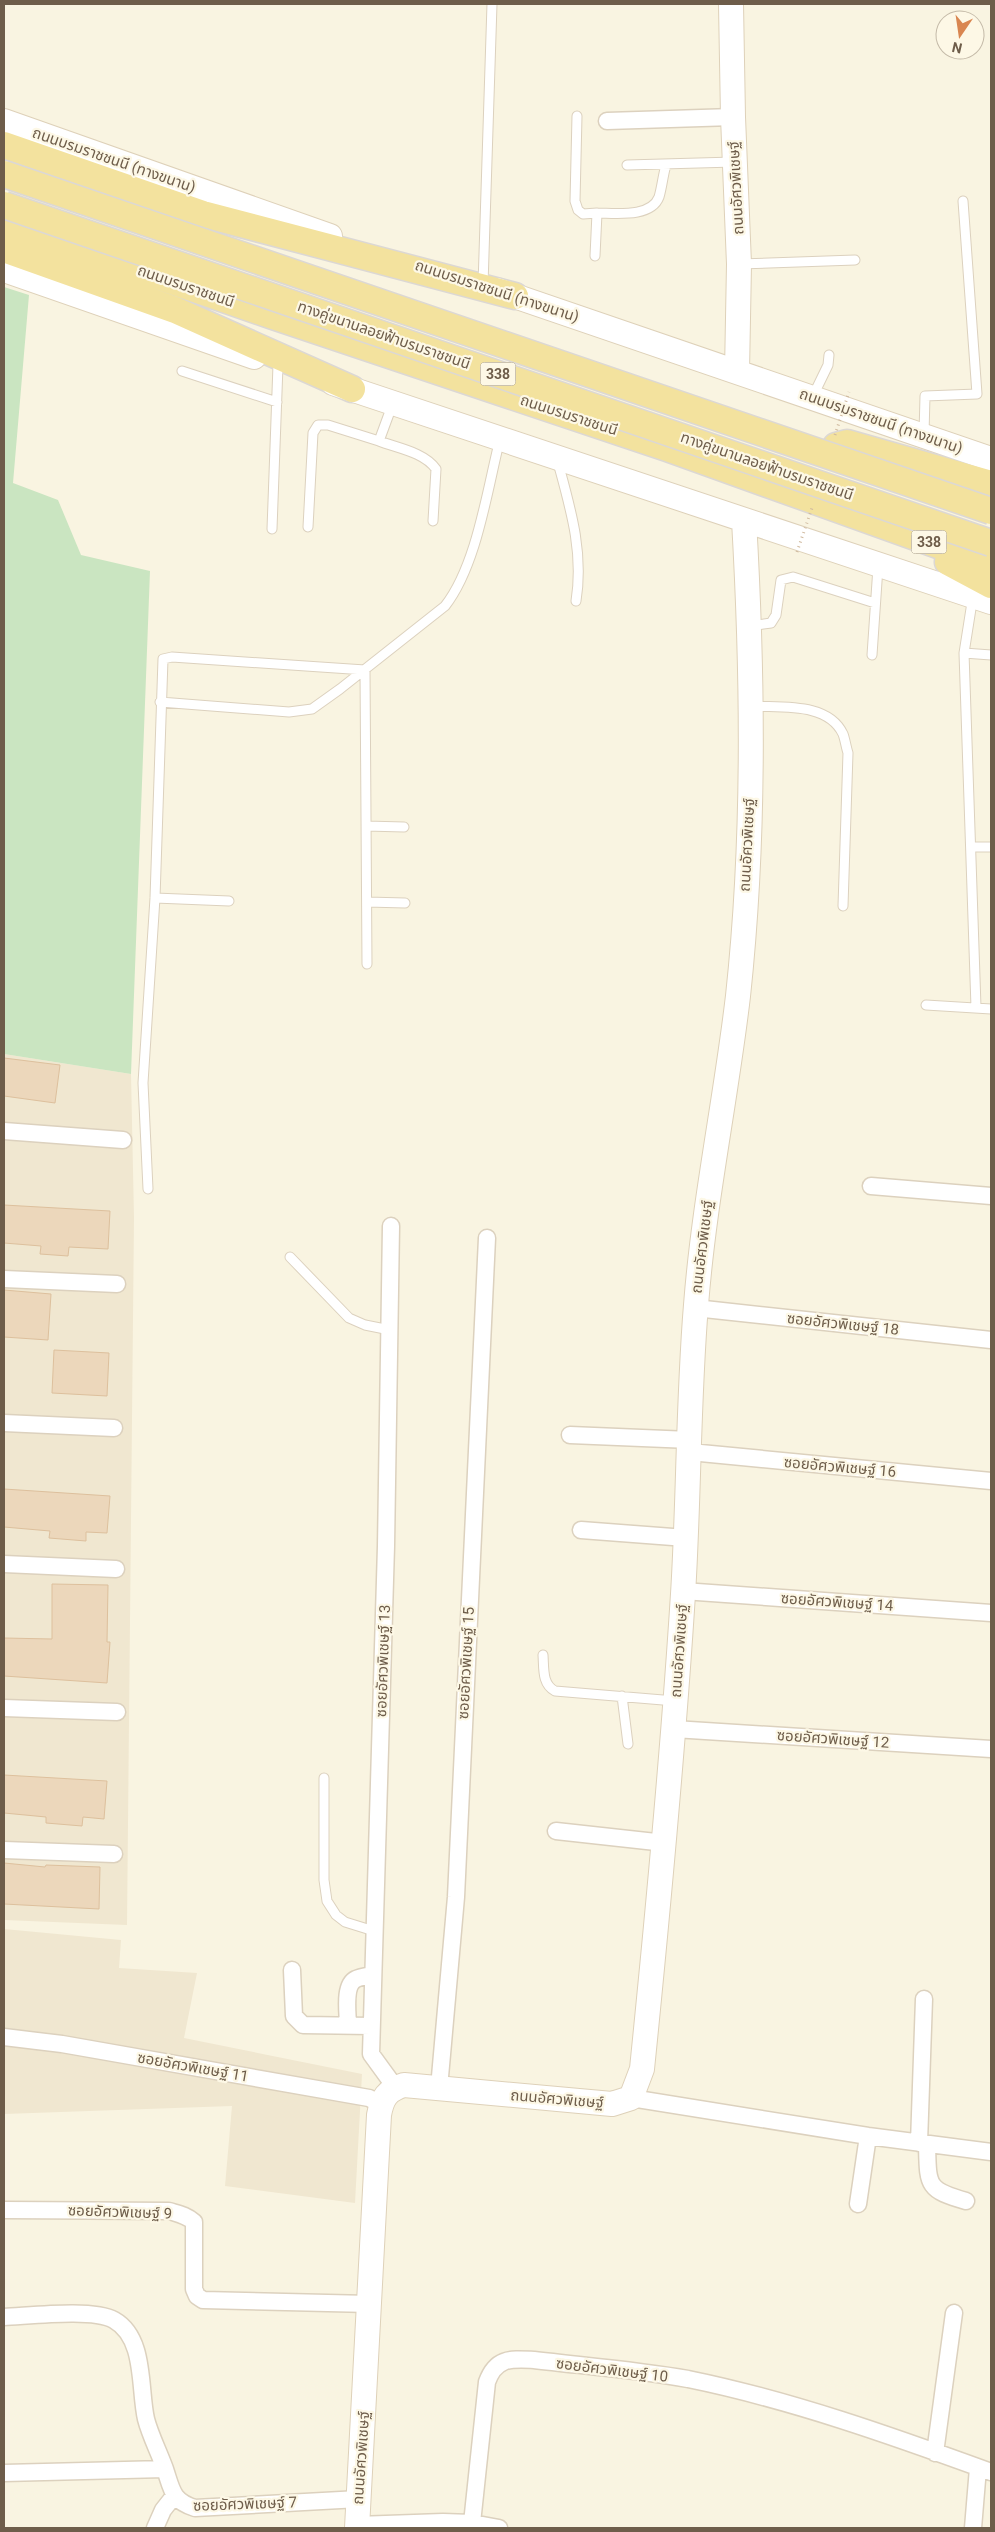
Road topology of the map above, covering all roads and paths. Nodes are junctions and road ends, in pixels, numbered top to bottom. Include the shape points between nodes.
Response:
1 (492, 4) edge
2 (732, 4) edge
3 (577, 116) dead end
4 (733, 117) junction
5 (4, 121) edge
6 (607, 121) dead end
7 (4, 145) edge
8 (734, 162) junction
9 (4, 163) edge
10 (627, 165) dead end
11 (666, 165) junction
12 (4, 174) edge
13 (963, 201) dead end
14 (4, 205) edge
15 (596, 213) junction
16 (4, 223) edge
17 (4, 249) edge
18 (596, 256) dead end
19 (855, 260) dead end
20 (739, 264) junction
21 (4, 270) edge
22 (483, 285) junction
23 (515, 296) junction
24 (829, 355) dead end
25 (278, 365) junction
26 (182, 371) dead end
27 (737, 372) junction
28 (352, 389) junction
29 (812, 398) junction
30 (277, 402) junction
31 (393, 402) junction
32 (924, 436) junction
33 (500, 438) junction
34 (379, 441) junction
35 (836, 446) junction
36 (556, 457) junction
37 (991, 460) edge
38 (991, 484) edge
39 (991, 500) edge
40 (991, 511) edge
41 (744, 520) junction
42 (866, 520) junction
43 (433, 521) dead end
44 (308, 527) dead end
45 (272, 529) dead end
46 (991, 543) edge
47 (878, 564) junction
48 (991, 564) edge
49 (985, 594) edge
50 (576, 601) dead end
51 (875, 603) junction
52 (750, 626) junction
53 (964, 653) junction
54 (872, 654) dead end
55 (991, 655) edge
56 (365, 670) junction
57 (160, 702) junction
58 (752, 706) junction
59 (366, 826) junction
60 (404, 827) dead end
61 (971, 847) junction
62 (991, 847) edge
63 (155, 898) junction
64 (228, 901) dead end
65 (366, 902) junction
66 (405, 903) dead end
67 (843, 906) dead end
68 (367, 964) dead end
69 (926, 1005) dead end
70 (976, 1007) junction
71 (991, 1009) edge
72 (4, 1132) edge
73 (122, 1140) dead end
74 (871, 1186) dead end
75 (148, 1190) dead end
76 (991, 1196) edge
77 (391, 1226) dead end
78 (487, 1238) dead end
79 (290, 1256) dead end
80 (4, 1279) edge
81 (117, 1284) dead end
82 (696, 1308) junction
83 (390, 1330) junction
84 (991, 1340) edge
85 (4, 1423) edge
86 (114, 1428) dead end
87 (570, 1435) dead end
88 (690, 1446) junction
89 (991, 1481) edge
90 (582, 1530) dead end
91 (686, 1538) junction
92 (4, 1564) edge
93 (116, 1569) dead end
94 (683, 1591) junction
95 (991, 1613) edge
96 (543, 1655) dead end
97 (622, 1696) junction
98 (676, 1700) junction
99 (4, 1708) edge
100 (117, 1712) dead end
101 (674, 1729) junction
102 (628, 1744) dead end
103 (991, 1749) edge
104 (324, 1778) dead end
105 (556, 1831) dead end
106 (665, 1844) junction
107 (4, 1850) edge
108 (114, 1854) dead end
109 (374, 1931) junction
110 (292, 1970) dead end
111 (372, 1975) junction
112 (924, 1999) dead end
113 (348, 2026) junction
114 (372, 2026) junction
115 (4, 2037) edge
116 (439, 2088) junction
117 (388, 2096) junction
118 (630, 2098) junction
119 (868, 2136) junction
120 (923, 2143) junction
121 (991, 2152) edge
122 (966, 2201) dead end
123 (858, 2204) dead end
124 (4, 2210) edge
125 (370, 2304) junction
126 (954, 2313) dead end
127 (4, 2317) edge
128 (935, 2453) junction
129 (165, 2469) junction
130 (985, 2470) edge
131 (4, 2473) edge
132 (174, 2496) junction
133 (359, 2499) junction
134 (472, 2526) edge
135 (357, 2527) edge
136 (155, 2528) edge
137 (499, 2528) edge
138 (973, 2528) edge

1 - 22 lane
2 - 4 street, ถนนอัศวพิเชษฐ์
3 - 15 lane via 575,201 583,214
4 - 6 street
4 - 8 street, ถนนอัศวพิเชษฐ์
5 - 22 street, ถนนบรมราชชนนี (ทางขนาน) via 320,233
7 - 23 main road via 203,214
8 - 11 lane
8 - 20 street, ถนนอัศวพิเชษฐ์
9 - 35 main road
10 - 11 lane
11 - 15 lane via 658,199 647,209 631,213
12 - 40 main road, ทางคู่ขนานลอยฟ้าบรมราชชนนี / 338, bridge
13 - 32 lane via 977,394 926,396
14 - 46 main road, ทางคู่ขนานลอยฟ้าบรมราชชนนี / 338, bridge
15 - 18 lane
16 - 42 main road, ถนนบรมราชชนนี / 338 via 667,448
17 - 28 main road via 175,310
19 - 20 lane
20 - 27 street, ถนนอัศวพิเชษฐ์
21 - 25 street, 338
22 - 23 street, ถนนบรมราชชนนี (ทางขนาน)
23 - 27 street, ถนนบรมราชชนนี (ทางขนาน)
24 - 29 lane via 828,365
25 - 28 street, 338
25 - 30 lane
26 - 30 lane
27 - 29 street, ถนนบรมราชชนนี (ทางขนาน)
28 - 31 street, 338
29 - 32 street, ถนนบรมราชชนนี (ทางขนาน)
30 - 45 lane
31 - 33 street, 338
31 - 34 lane
32 - 37 street, ถนนบรมราชชนนี (ทางขนาน)
33 - 36 street, 338
33 - 56 lane via 467,568 458,590 445,606
34 - 43 lane via 419,456 431,462 436,469
34 - 44 lane via 328,425 318,425 313,433
35 - 38 main road via 847,443
35 - 39 main road
36 - 41 street, 338
36 - 50 lane via 574,519 579,554
41 - 47 street, 338
41 - 52 street, ถนนอัศวพิเชษฐ์
42 - 48 main road, ถนนบรมราชชนนี / 338
42 - 49 main road
47 - 49 street, 338
47 - 51 lane
49 - 53 lane
51 - 52 lane via 793,577 781,580 776,615 771,623
51 - 54 lane
52 - 58 street, ถนนอัศวพิเชษฐ์
53 - 55 lane
53 - 61 lane
56 - 57 lane via 312,709 289,712
56 - 57 lane via 172,657 163,659
56 - 59 lane
57 - 63 lane
58 - 67 lane via 810,710 826,715 842,733 848,753
58 - 82 street, ถนนอัศวพิเชษฐ์ via 738,995 710,1178
59 - 60 lane
59 - 65 lane
61 - 62 lane
61 - 70 lane
63 - 64 lane
63 - 75 lane via 143,1083
65 - 66 lane
65 - 68 lane
69 - 70 lane
70 - 71 lane
72 - 73 street
74 - 76 street
77 - 83 street, ซอยอัศวพิเชษฐ์ 13
78 - 116 street, ซอยอัศวพิเชษฐ์ 15 via 456,1897
79 - 83 lane via 349,1318
80 - 81 street
82 - 84 street, ซอยอัศวพิเชษฐ์ 18
82 - 88 street, ถนนอัศวพิเชษฐ์
83 - 109 street, ซอยอัศวพิเชษฐ์ 13
85 - 86 street
87 - 88 street, ซอยอัศวพิเชษฐ์ 16
88 - 89 street, ซอยอัศวพิเชษฐ์ 16
88 - 91 street, ถนนอัศวพิเชษฐ์
90 - 91 street
91 - 94 street, ถนนอัศวพิเชษฐ์
92 - 93 street
94 - 95 street, ซอยอัศวพิเชษฐ์ 14
94 - 98 street, ถนนอัศวพิเชษฐ์
96 - 97 lane via 545,1682 555,1691
97 - 98 lane
97 - 102 lane
98 - 101 street, ถนนอัศวพิเชษฐ์
99 - 100 street
101 - 103 street, ซอยอัศวพิเชษฐ์ 12
101 - 106 street, ถนนอัศวพิเชษฐ์
104 - 109 lane via 324,1880 328,1902 345,1922
105 - 106 street
106 - 118 street, ถนนอัศวพิเชษฐ์ via 642,2069
107 - 108 street
109 - 111 street, ซอยอัศวพิเชษฐ์ 13
110 - 113 street via 294,2016 298,2021 304,2025
111 - 113 street via 351,1983
111 - 114 street, ซอยอัศวพิเชษฐ์ 13
112 - 120 street
113 - 114 street
114 - 117 street, ซอยอัศวพิเชษฐ์ 13 via 371,2054
115 - 117 street, ซอยอัศวพิเชษฐ์ 11 via 62,2044 359,2096
116 - 117 street, ถนนอัศวพิเชษฐ์ via 404,2085
116 - 118 street, ถนนอัศวพิเชษฐ์ via 612,2104
117 - 125 street, ถนนอัศวพิเชษฐ์
118 - 119 street
119 - 120 street
119 - 123 street
120 - 121 street
120 - 122 street via 933,2188
124 - 125 street, ซอยอัศวพิเชษฐ์ 9 via 178,2213 194,2222 194,2290 203,2300
125 - 133 street, ถนนอัศวพิเชษฐ์
126 - 128 street
127 - 129 street, ซอยอัศวพิเชษฐ์ 7 via 84,2314 114,2320 125,2329 133,2342 147,2421
128 - 130 street, ซอยอัศวพิเชษฐ์ 10
128 - 134 street, ซอยอัศวพิเชษฐ์ 10 via 771,2399 687,2379 510,2359 498,2364 487,2382
129 - 131 street
129 - 132 street, ซอยอัศวพิเชษฐ์ 7
130 - 138 street
132 - 133 street, ซอยอัศวพิเชษฐ์ 7 via 182,2504 195,2508
132 - 136 street
133 - 135 street, ถนนอัศวพิเชษฐ์
134 - 135 street via 443,2522
134 - 137 street

